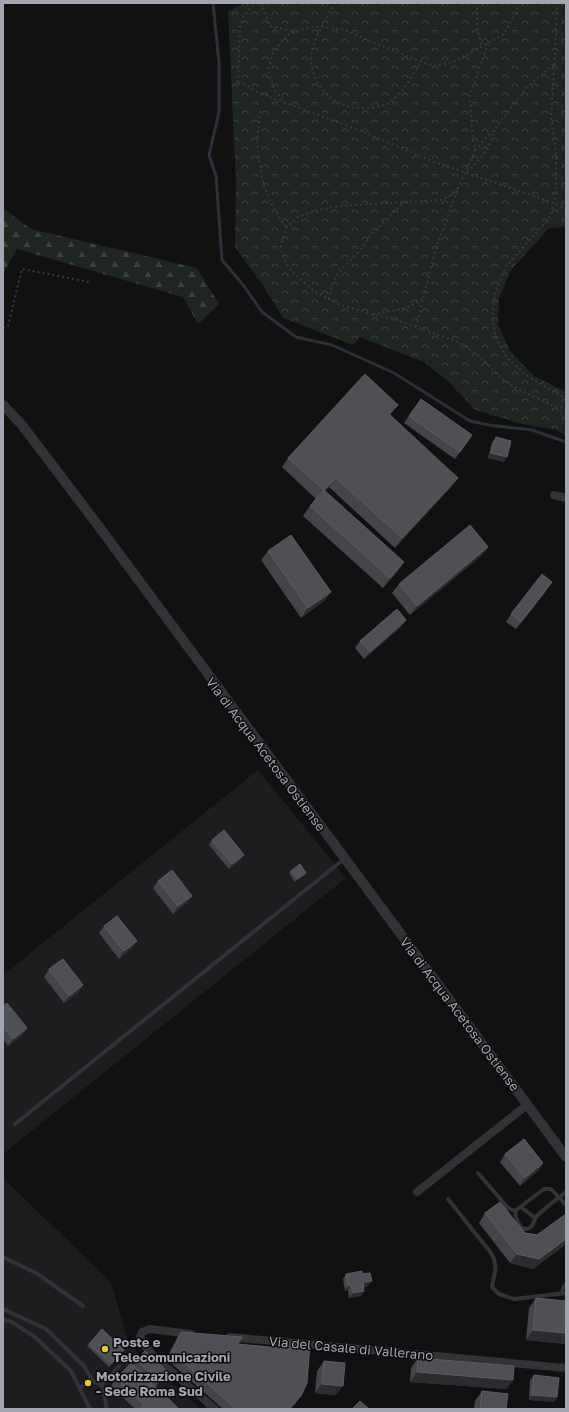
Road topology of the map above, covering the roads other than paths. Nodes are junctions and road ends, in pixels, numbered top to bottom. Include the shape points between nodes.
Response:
1 (3, 405) edge
2 (554, 495) dead end
3 (566, 498) edge
4 (344, 858) junction
5 (527, 1104) junction
6 (15, 1124) dead end
7 (566, 1157) edge
8 (478, 1173) dead end
9 (417, 1192) dead end
10 (566, 1192) edge
11 (560, 1197) junction
12 (448, 1199) dead end
13 (566, 1205) edge
14 (521, 1207) junction
15 (515, 1211) junction
16 (535, 1218) junction
17 (3, 1257) edge
18 (566, 1284) edge
19 (564, 1293) edge
20 (83, 1306) dead end
21 (3, 1309) edge
22 (3, 1320) edge
23 (199, 1334) edge
24 (222, 1337) edge
25 (119, 1366) dead end
26 (566, 1368) edge
27 (92, 1380) junction
28 (102, 1385) junction
29 (80, 1389) junction
30 (90, 1409) edge
31 (107, 1409) edge
32 (214, 1409) edge

1 - 4 street, Via di Acqua Acetosa Ostiense via 97,524
2 - 3 street
4 - 5 street, Via di Acqua Acetosa Ostiense
4 - 6 lane
5 - 7 street, Via di Acqua Acetosa Ostiense
5 - 9 street, Via di Acqua Acetosa Ostiense
8 - 15 lane via 508,1208
10 - 11 lane
11 - 13 lane
11 - 14 lane via 551,1189 544,1189
11 - 16 lane
12 - 19 lane via 495,1260 492,1287 499,1294 514,1299
14 - 15 lane
14 - 16 lane
15 - 16 lane via 517,1222 525,1228 530,1228
17 - 20 lane via 36,1273
18 - 19 lane via 563,1288
21 - 27 lane via 46,1329 84,1366
22 - 29 lane via 10,1321 35,1337 71,1371
23 - 32 street via 150,1329 142,1332 140,1337 144,1346 157,1359
24 - 26 street, Via del Casale di Vallerano
25 - 28 lane
27 - 28 lane
27 - 29 lane
28 - 31 lane
29 - 30 lane

